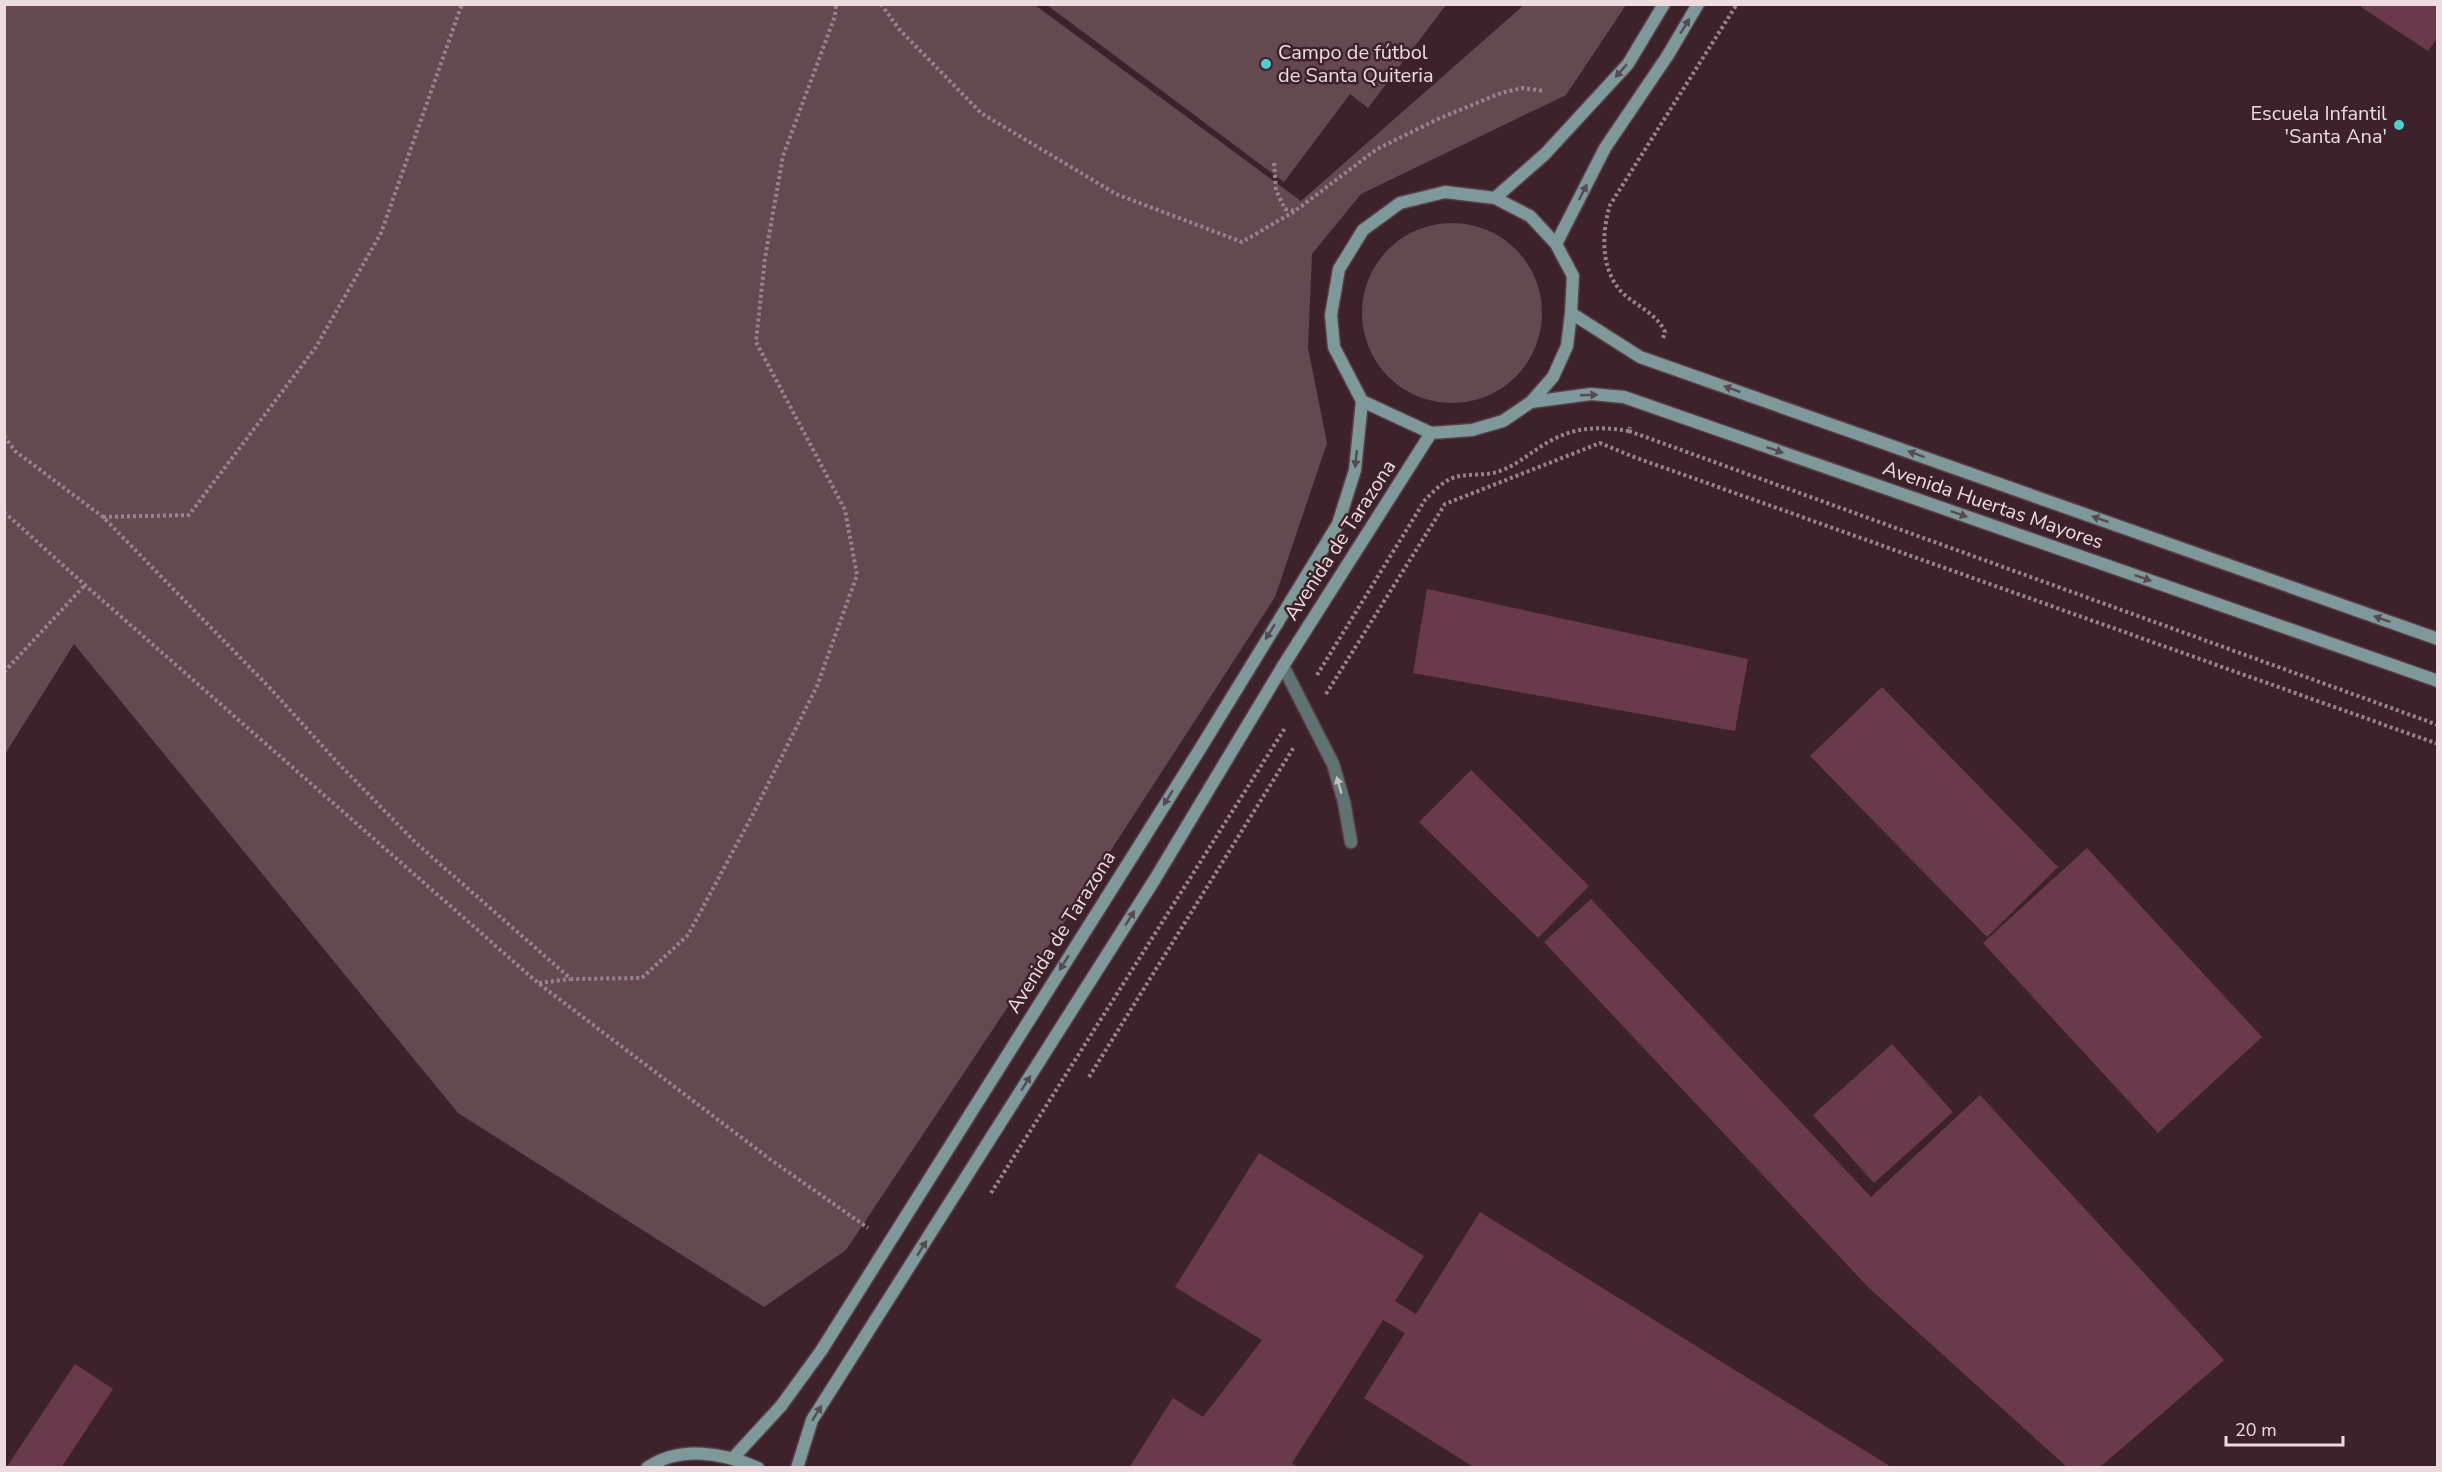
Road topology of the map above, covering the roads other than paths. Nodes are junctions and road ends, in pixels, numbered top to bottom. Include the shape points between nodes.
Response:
1 (1664, 4) edge
2 (1698, 4) edge
3 (1495, 198) junction
4 (1556, 244) junction
5 (1571, 313) junction
6 (1362, 401) junction
7 (1531, 402) junction
8 (1431, 434) junction
9 (2438, 639) edge
10 (1283, 666) junction
11 (2438, 681) edge
12 (1351, 842) dead end
13 (734, 1457) junction
14 (647, 1467) edge
15 (758, 1467) edge
16 (797, 1467) edge

1 -> 3 main road via 1628,64 1545,154
4 -> 2 main road via 1605,148
3 - 4 main road via 1530,216
3 - 6 main road via 1445,192 1400,203 1363,231 1339,269 1331,315 1334,347
4 - 5 main road via 1573,276
5 - 7 main road via 1567,346 1553,376
9 -> 5 main road, Avenida Huertas Mayores via 1640,357
6 - 8 main road
6 -> 13 main road, Avenida de Tarazona via 1355,470 1338,524 821,1351 781,1406
7 - 8 main road via 1493,424
7 -> 11 main road, Avenida Huertas Mayores via 1591,394 1624,397
8 - 10 main road, Avenida de Tarazona
12 -> 10 lane via 1333,764
16 -> 10 main road, Avenida de Tarazona via 812,1420 1155,879
13 - 14 main road via 693,1453
13 - 15 main road

